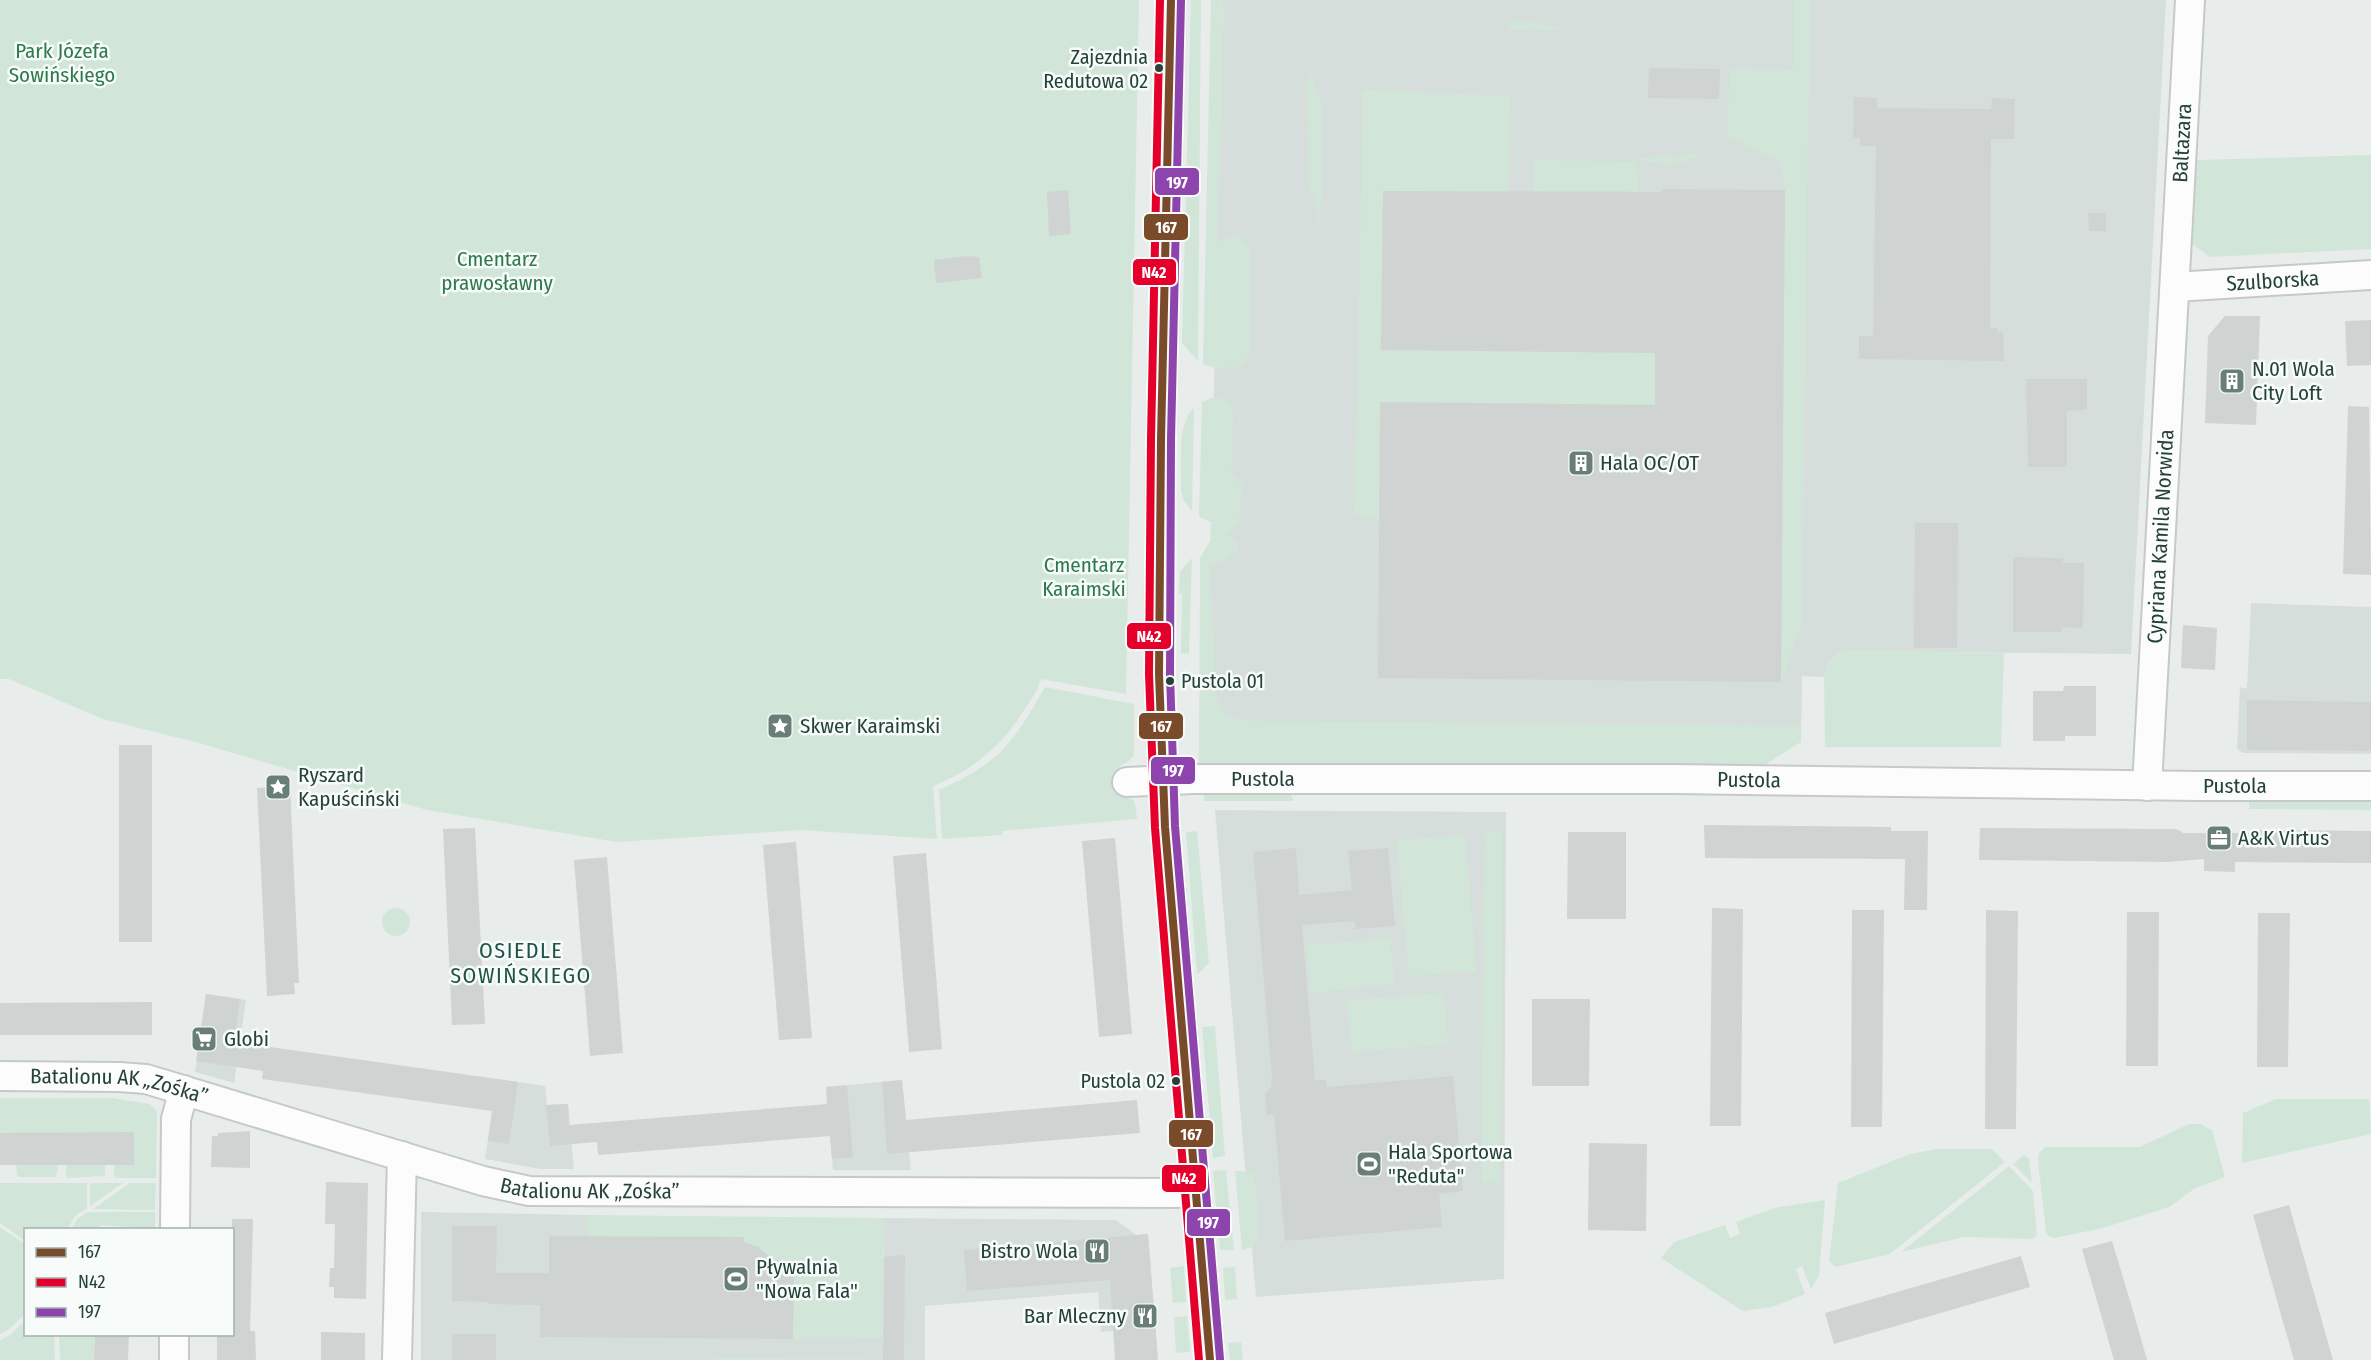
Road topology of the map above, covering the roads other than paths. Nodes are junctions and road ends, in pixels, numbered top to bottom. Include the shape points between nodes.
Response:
1 (1171, 0) edge
2 (2190, 0) edge
3 (2371, 274) edge
4 (2175, 287) junction
5 (1162, 780) junction
6 (1127, 782) dead end
7 (2147, 786) junction
8 (2371, 786) edge
9 (0, 1076) edge
10 (184, 1090) junction
11 (402, 1156) junction
12 (1195, 1193) junction
13 (176, 1228) edge
14 (174, 1336) edge
15 (174, 1360) edge
16 (397, 1360) edge
17 (1210, 1360) edge

1 - 5 street via 1161,461
2 - 4 street, Baltazara
3 - 4 street, Szulborska
4 - 7 street, Cypriana Kamila Norwida
5 - 6 street, Pustola
5 - 7 street, Pustola via 1674,779
5 - 12 street
7 - 8 street, Pustola
9 - 10 street, Batalionu AK „Zośka” via 146,1079
10 - 11 street, Batalionu AK „Zośka”
10 - 13 street via 177,1119
11 - 12 street, Batalionu AK „Zośka” via 529,1191
11 - 16 street
12 - 17 street
14 - 15 street

